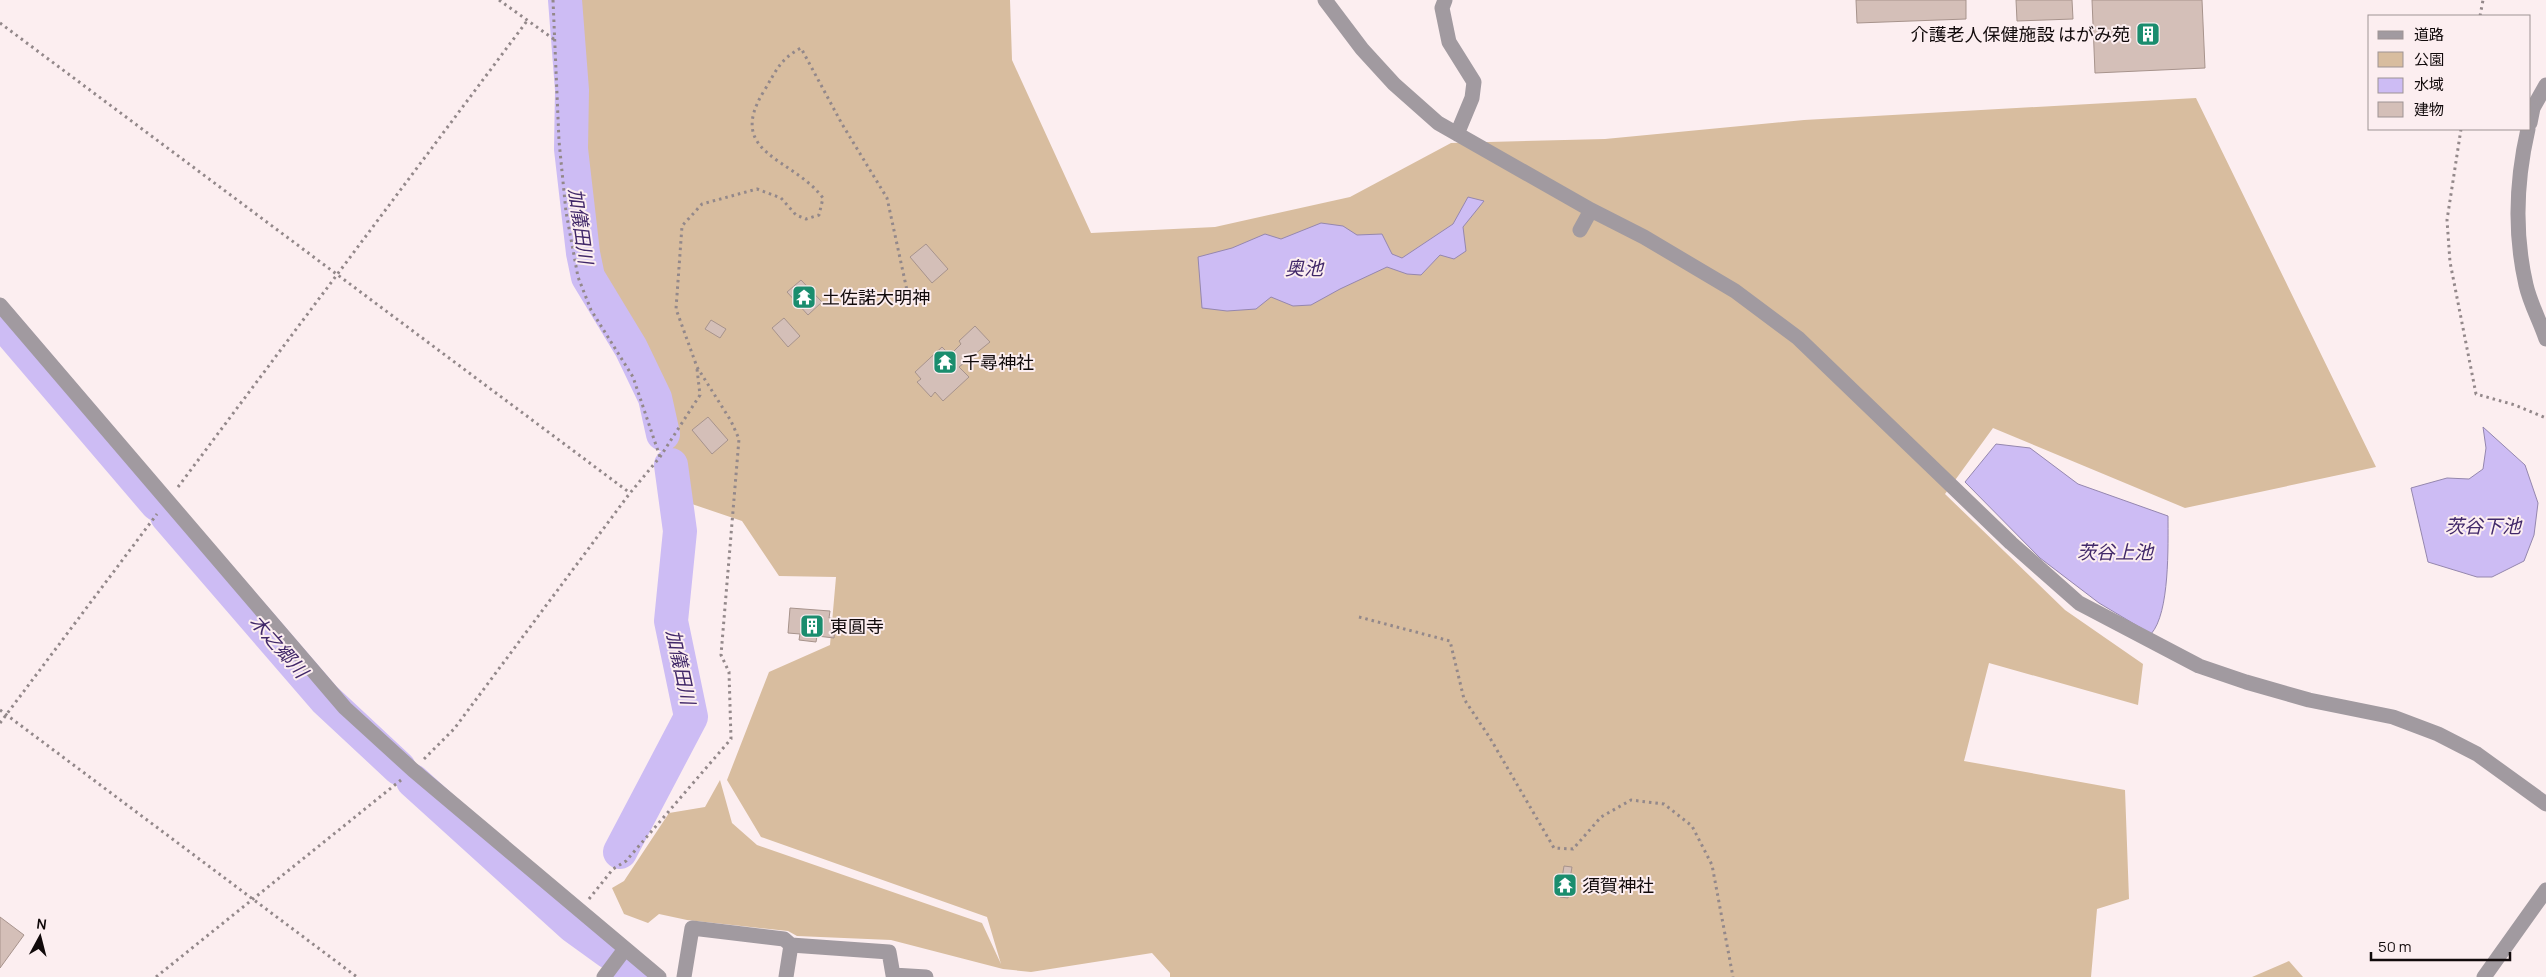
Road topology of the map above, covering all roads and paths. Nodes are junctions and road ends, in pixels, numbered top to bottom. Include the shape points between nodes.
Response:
1 (499, 0) edge
2 (553, 0) edge
3 (1324, 0) edge
4 (1445, 0) edge
5 (2483, 0) edge
6 (2480, 15) edge
7 (526, 21) junction
8 (0, 23) edge
9 (556, 40) junction
10 (2546, 85) edge
11 (2531, 118) edge
12 (2461, 130) edge
13 (2528, 130) edge
14 (1457, 134) junction
15 (1591, 210) junction
16 (1580, 230) dead end
17 (337, 274) junction
18 (908, 295) dead end
19 (0, 305) edge
20 (2546, 339) edge
21 (697, 367) junction
22 (2546, 418) edge
23 (660, 457) junction
24 (167, 501) junction
25 (1359, 617) dead end
26 (0, 710) edge
27 (6, 715) junction
28 (0, 723) edge
29 (2546, 804) edge
30 (2546, 890) edge
31 (579, 911) junction
32 (791, 945) junction
33 (625, 949) junction
34 (893, 976) edge
35 (357, 977) edge
36 (604, 977) edge
37 (659, 977) edge
38 (684, 977) edge
39 (786, 977) edge
40 (926, 977) edge
41 (1733, 977) edge
42 (2484, 977) edge

1 - 7 path
2 - 9 path
3 - 14 street via 1394,84 1438,123
4 - 14 street via 1442,8 1449,42 1474,82 1472,98
5 - 6 path
7 - 9 path
7 - 17 path
8 - 17 path
9 - 23 path via 559,141 566,212 578,277 591,310 633,377
10 - 11 street
12 - 22 path via 2447,220 2450,262 2476,394
13 - 20 street via 2517,200 2518,226 2526,286
14 - 15 street
15 - 16 street
15 - 29 street via 1735,291 1798,338 2011,543 2079,603 2199,666 2309,700 2393,717 2438,734 2476,754
17 - 23 path via 630,493
17 - 24 path
18 - 21 path via 887,198 801,48 786,56 756,104 751,129 759,147 812,184 824,198 819,215 806,219 796,215 781,198 757,189 702,204 682,226 676,309
19 - 24 street
21 - 23 path via 700,395
21 - 31 path via 739,439 721,654 729,672 731,739
24 - 27 path
24 - 31 street via 345,708
25 - 41 path via 1450,641 1464,699 1554,848 1573,849 1601,817 1631,800 1664,804 1692,826 1712,864
26 - 27 path
27 - 28 path
27 - 35 path
30 - 42 street
31 - 33 street
32 - 34 street via 889,952
32 - 38 street via 784,939 692,928
32 - 39 street
33 - 36 street
33 - 37 street
34 - 40 street

